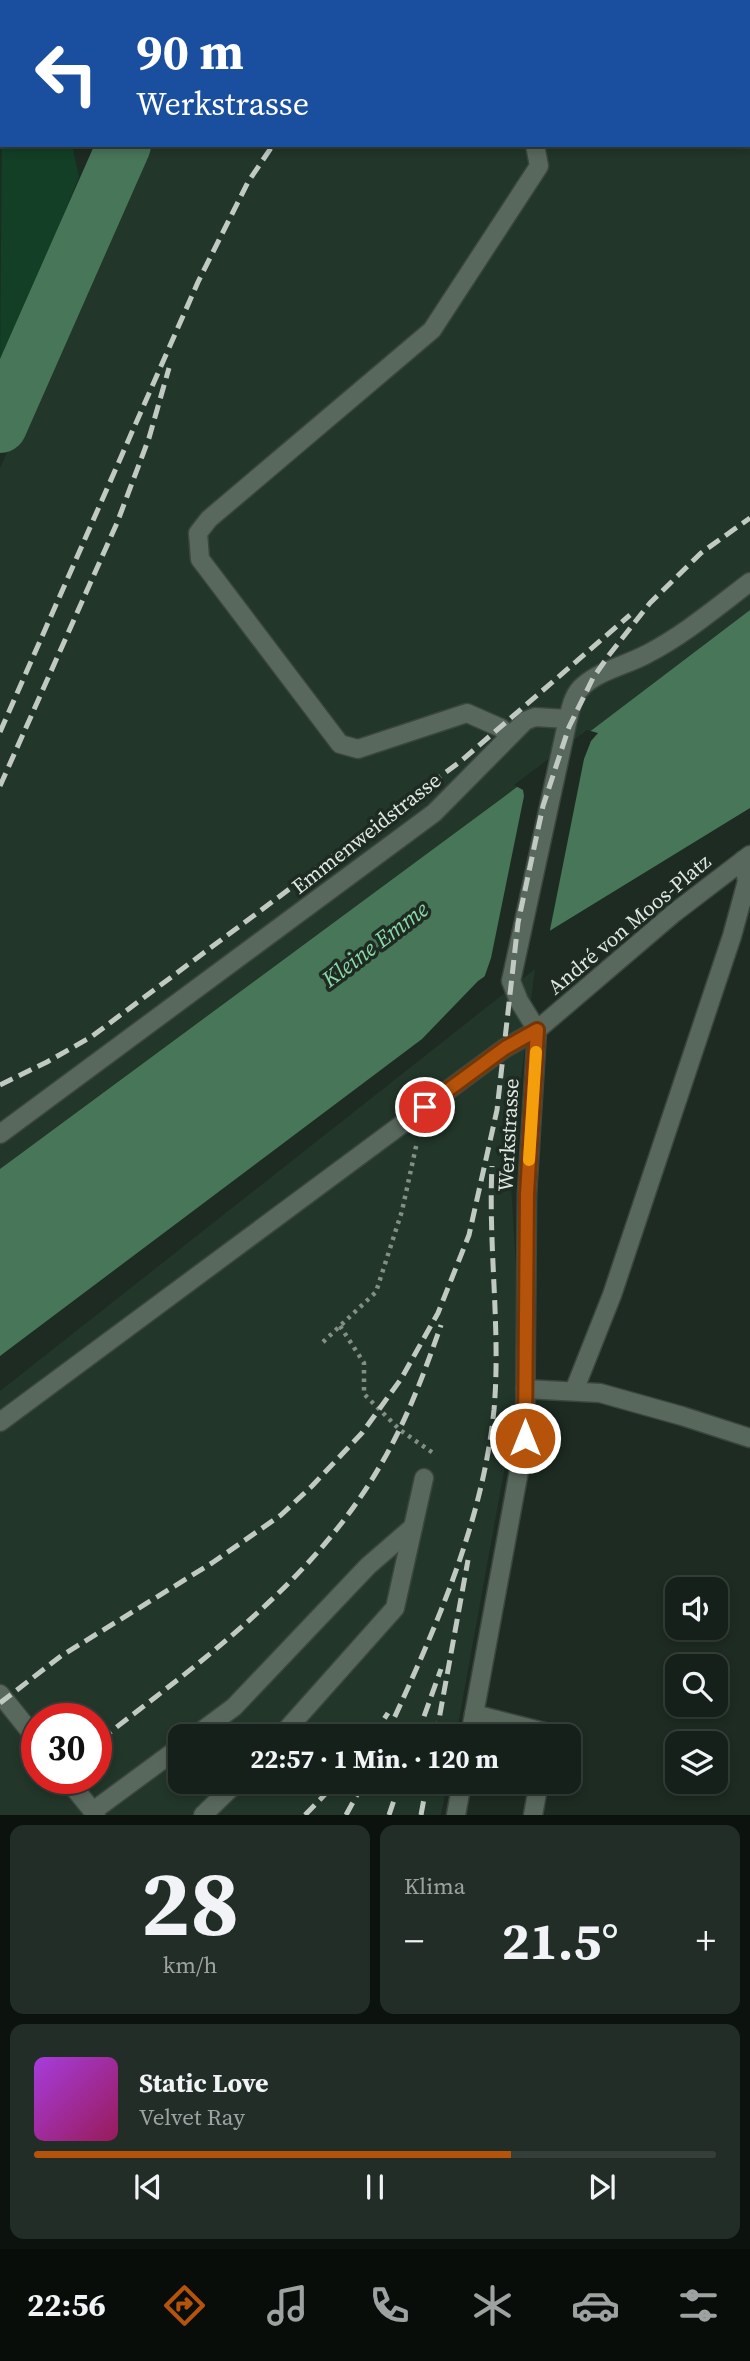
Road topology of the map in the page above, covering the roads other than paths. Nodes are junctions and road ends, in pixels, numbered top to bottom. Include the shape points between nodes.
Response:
1 (536, 147) edge
2 (750, 582) edge
3 (568, 719) junction
4 (510, 736) junction
5 (747, 857) edge
6 (537, 1030) junction
7 (0, 1134) edge
8 (525, 1389) junction
9 (575, 1391) junction
10 (0, 1422) edge
11 (750, 1438) edge
12 (424, 1478) road end
13 (413, 1527) junction
14 (0, 1694) edge
15 (474, 1714) junction
16 (21, 1720) edge
17 (211, 1724) edge
18 (292, 1724) edge
19 (472, 1724) edge
20 (513, 1724) edge
21 (168, 1756) edge
22 (79, 1794) edge
23 (225, 1794) edge
24 (460, 1794) edge
25 (537, 1794) edge
26 (94, 1813) edge
27 (203, 1815) edge
28 (456, 1815) edge
29 (533, 1815) edge

1 - 4 street via 538,166 432,330 198,533 200,559 340,744 358,749 467,713
2 - 3 street via 648,654 593,678 576,693
3 - 4 street, Emmenweidstrasse via 535,717
3 - 6 street via 511,981
4 - 7 street, Emmenweidstrasse via 435,813
5 - 6 street, André von Moos-Platz
5 - 9 street via 747,881 732,936 612,1295
6 - 8 street, Werkstrasse via 527,1194
6 - 10 street, Werkstrasse via 505,1048
8 - 9 street
8 - 15 street, Werkstrasse via 525,1438
9 - 11 street via 600,1393
12 - 13 street
13 - 17 street via 369,1566 234,1707
13 - 18 street via 396,1608
14 - 16 street
15 - 19 street, Werkstrasse
15 - 20 street
21 - 26 street
22 - 26 street
23 - 27 street
24 - 28 street
25 - 29 street

